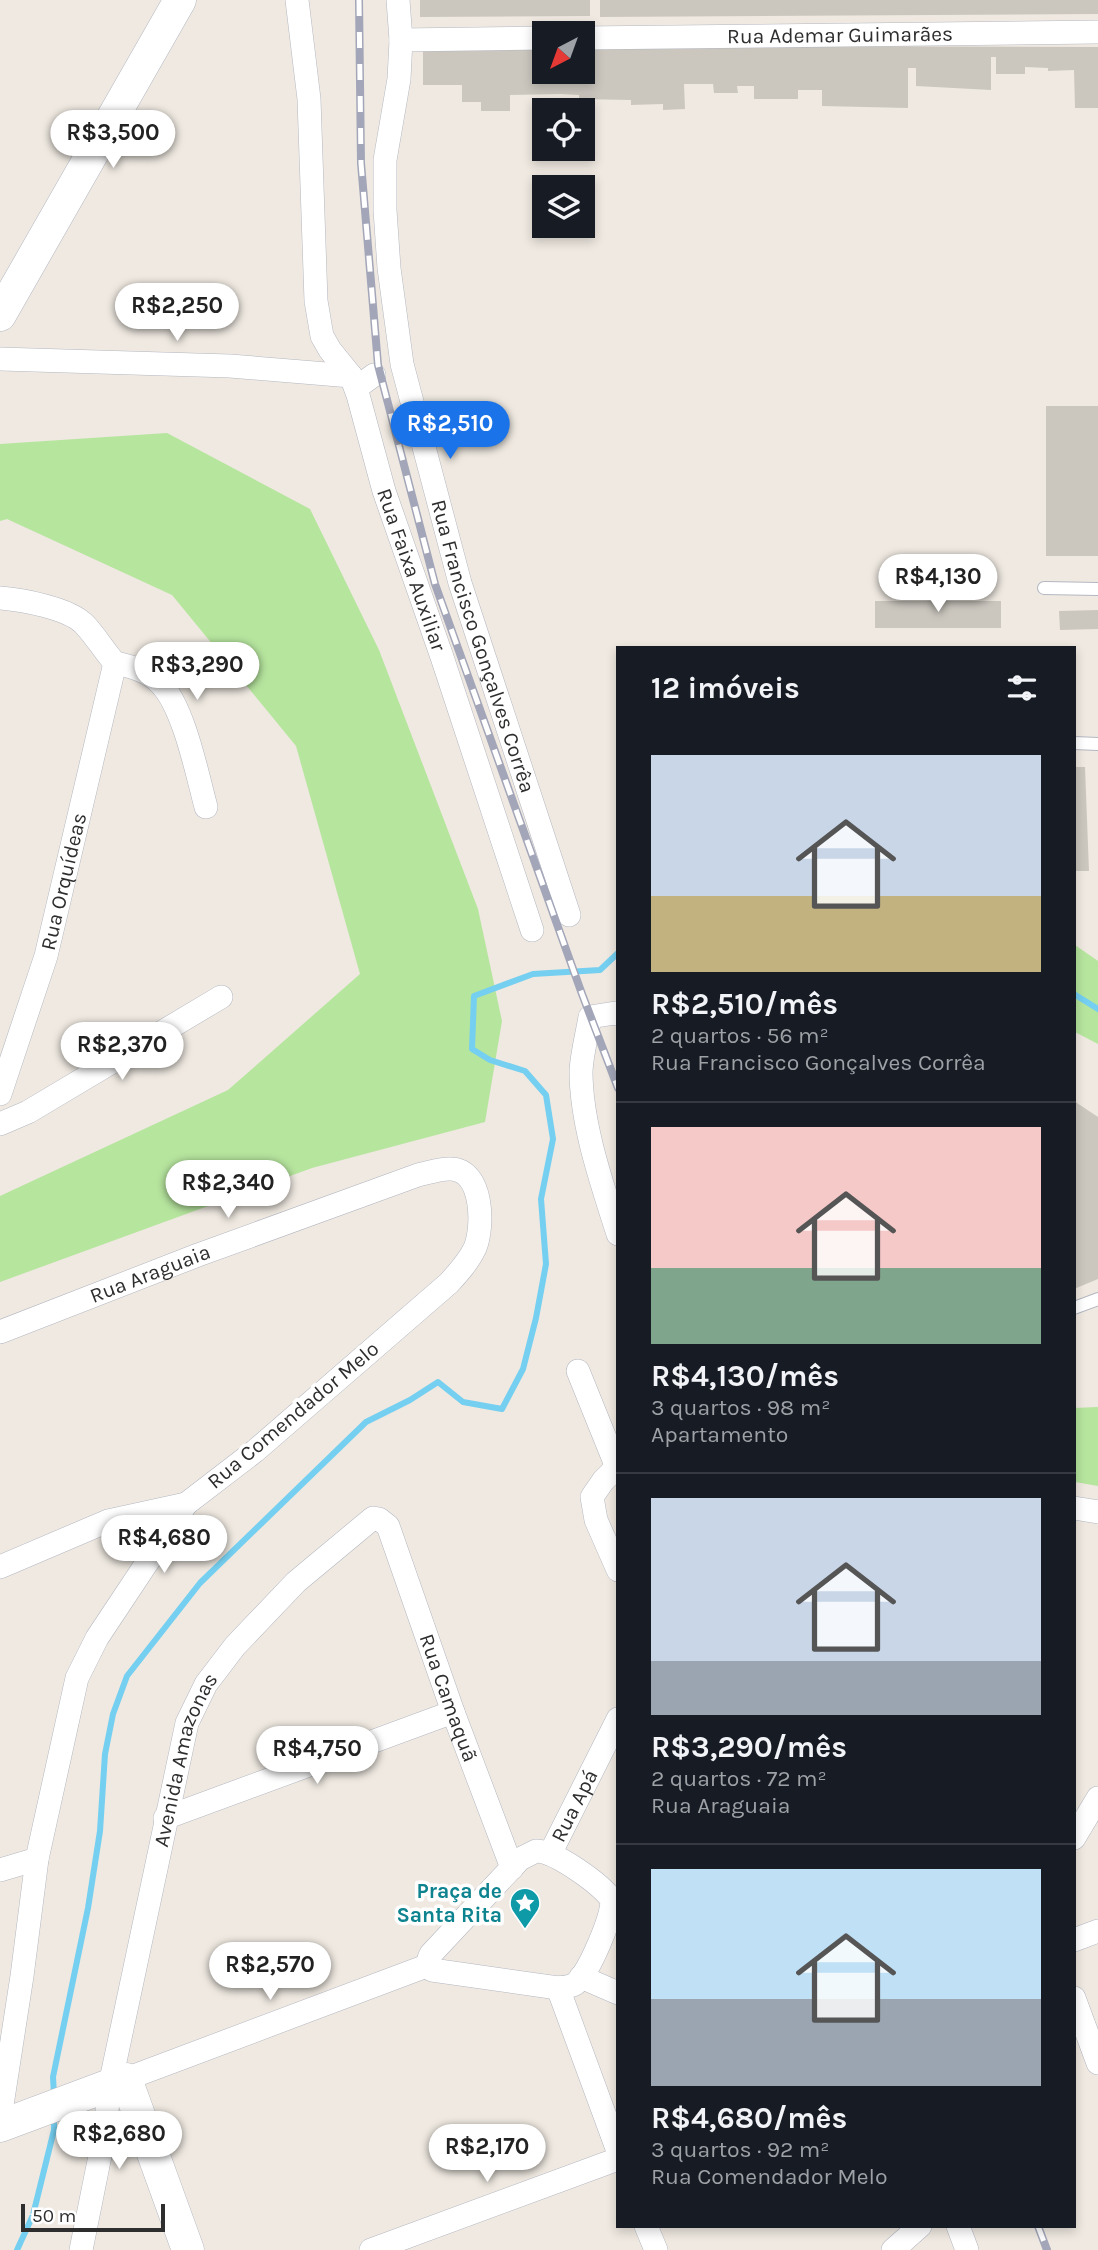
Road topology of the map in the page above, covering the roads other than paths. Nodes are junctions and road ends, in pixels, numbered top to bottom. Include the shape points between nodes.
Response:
1 (180, 0) edge
2 (297, 0) edge
3 (398, 0) edge
4 (1098, 32) edge
5 (532, 38) edge
6 (595, 38) edge
7 (401, 40) junction
8 (0, 315) edge
9 (0, 359) edge
10 (360, 380) junction
11 (1044, 588) dead end
12 (1098, 589) edge
13 (0, 598) edge
14 (115, 663) junction
15 (1076, 743) edge
16 (1098, 744) edge
17 (206, 807) dead end
18 (569, 915) dead end
19 (532, 930) dead end
20 (221, 997) dead end
21 (616, 1013) edge
22 (0, 1094) edge
23 (0, 1124) edge
24 (462, 1172) joint
25 (616, 1228) edge
26 (1098, 1299) edge
27 (1076, 1307) edge
28 (0, 1332) edge
29 (578, 1371) dead end
30 (616, 1463) edge
31 (616, 1470) edge
32 (186, 1504) junction
33 (1076, 1508) edge
34 (1098, 1512) edge
35 (388, 1526) joint
36 (616, 1565) edge
37 (0, 1567) edge
38 (453, 1712) junction
39 (616, 1723) edge
40 (1098, 1798) edge
41 (165, 1818) junction
42 (1076, 1835) edge
43 (550, 1854) junction
44 (37, 1859) junction
45 (1, 1867) edge
46 (512, 1868) junction
47 (615, 1899) edge
48 (1098, 1931) edge
49 (1076, 1939) edge
50 (429, 1965) junction
51 (581, 1978) junction
52 (558, 1988) junction
53 (616, 1992) edge
54 (1076, 2003) edge
55 (1098, 2063) edge
56 (109, 2085) junction
57 (4, 2121) edge
58 (616, 2146) edge
59 (616, 2160) edge
60 (647, 2228) edge
61 (918, 2228) edge
62 (959, 2228) edge
63 (81, 2250) edge
64 (188, 2250) edge
65 (371, 2250) edge
66 (656, 2250) edge
67 (893, 2250) edge
68 (967, 2250) edge

1 - 8 main road
2 - 10 street, Rua Faixa Auxiliar via 309,99 316,301 322,336
3 - 7 street, Rua Francisco Gonçalves Corrêa
4 - 6 street, Rua Ademar Guimarães
5 - 7 street
7 - 18 street, Rua Francisco Gonçalves Corrêa via 396,109 385,160 385,210 402,364 460,583
9 - 10 street via 230,366
10 - 19 street, Rua Faixa Auxiliar via 384,491
11 - 12 lane
13 - 14 street via 73,615
14 - 17 street via 148,674 167,691
14 - 22 street, Rua Orquídeas via 46,956
15 - 16 lane
20 - 23 street via 28,1112
21 - 25 street via 590,1017 581,1070 586,1115
24 - 28 street, Rua Araguaia via 451,1169 418,1175
24 - 32 street, Rua Comendador Melo via 471,1180 479,1200 480,1222 476,1245 464,1266 255,1451
26 - 27 lane
29 - 30 street
31 - 36 street via 592,1497 596,1520
32 - 37 street via 108,1521
32 - 44 street, Rua Comendador Melo via 97,1638 77,1678
33 - 34 street
35 - 38 street, Rua Camaquã
35 - 41 street, Avenida Amazonas via 373,1518 296,1582 235,1646 206,1684 187,1723
38 - 41 street
38 - 46 street, Rua Camaquã
39 - 43 street, Rua Apá
40 - 42 street
41 - 56 street, Avenida Amazonas
43 - 46 street via 530,1853
43 - 47 street
44 - 45 street
44 - 57 street, Rua Comendador Melo
46 - 50 street via 431,1954
47 - 51 street
48 - 49 street
50 - 52 street via 439,1972
50 - 56 street
51 - 52 street
51 - 53 street
52 - 58 street
54 - 55 street
56 - 57 main road
56 - 63 street, Avenida Amazonas via 104,2136
56 - 64 main road
59 - 65 street
60 - 66 street
61 - 67 street
62 - 68 street

